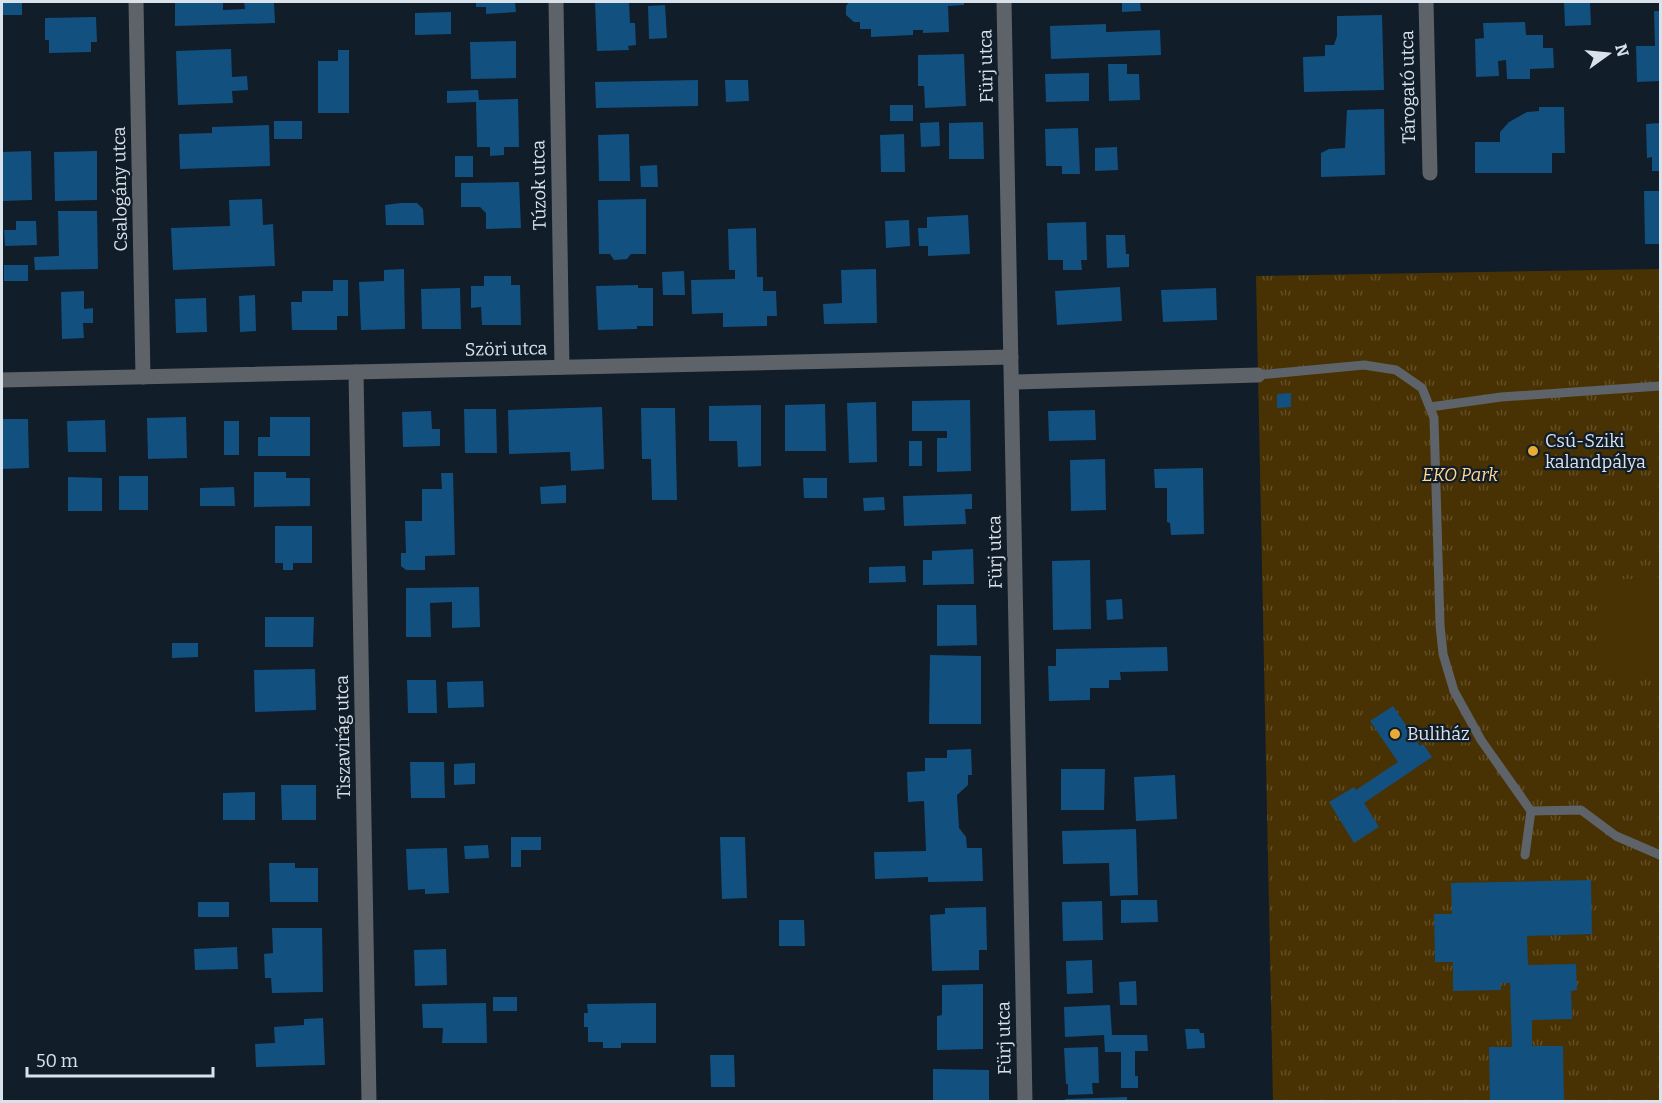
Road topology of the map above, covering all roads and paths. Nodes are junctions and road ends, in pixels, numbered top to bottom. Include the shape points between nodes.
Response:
1 (136, 2) edge
2 (556, 2) edge
3 (1004, 2) edge
4 (1426, 2) edge
5 (1430, 173) dead end
6 (1011, 357) junction
7 (562, 367) junction
8 (356, 372) junction
9 (1258, 375) joint
10 (143, 377) junction
11 (2, 380) edge
12 (1012, 382) junction
13 (1660, 386) edge
14 (1430, 407) junction
15 (1531, 811) junction
16 (1525, 855) dead end
17 (1660, 855) edge
18 (369, 1101) edge
19 (1025, 1101) edge

1 - 10 street, Csalogány utca
2 - 7 street, Túzok utca
3 - 6 street, Fürj utca
4 - 5 street, Tárogató utca
6 - 7 street, Szöri utca
6 - 12 street, Fürj utca
7 - 8 street, Szöri utca
8 - 10 street, Szöri utca
8 - 18 street, Tiszavirág utca
9 - 12 street
9 - 14 lane via 1364,365 1396,370 1422,388
10 - 11 street, Szöri utca
12 - 19 street, Fürj utca
13 - 14 lane via 1501,397
14 - 15 lane via 1434,418 1443,654 1454,691 1481,740
15 - 16 lane
15 - 17 lane via 1581,810 1616,836

